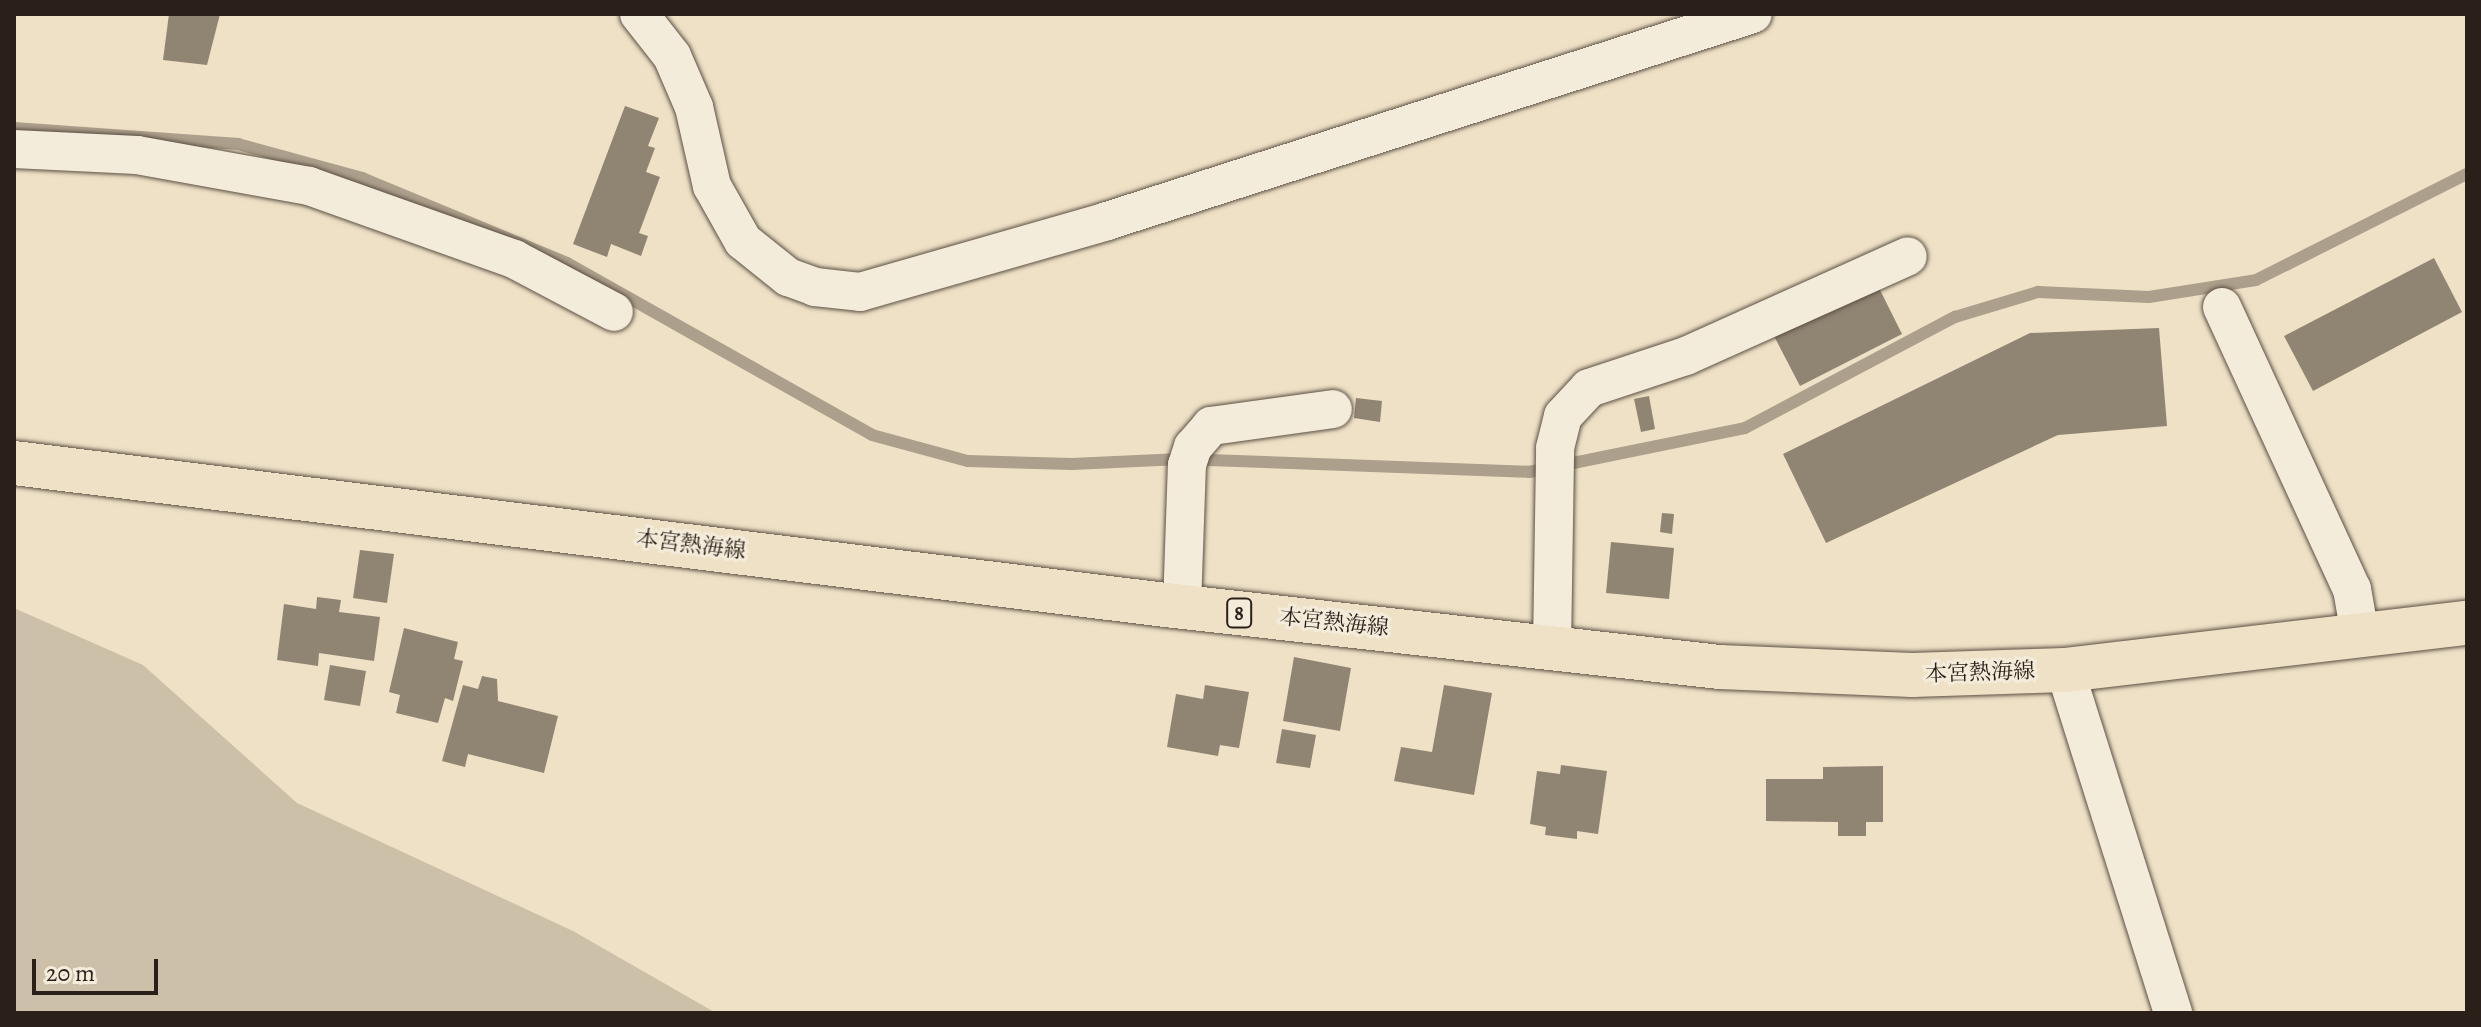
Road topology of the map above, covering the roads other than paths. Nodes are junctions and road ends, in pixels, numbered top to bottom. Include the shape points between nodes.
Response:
1 (639, 14) edge
2 (1753, 14) edge
3 (14, 149) edge
4 (1908, 256) dead end
5 (2222, 307) dead end
6 (614, 312) dead end
7 (1333, 409) dead end
8 (14, 463) edge
9 (1182, 606) junction
10 (2467, 623) edge
11 (2360, 635) junction
12 (1552, 648) junction
13 (2065, 670) junction
14 (2173, 1013) edge

1 - 2 street via 672,56 694,107 712,186 743,241 788,277 836,292 860,292 1107,221
3 - 6 street via 137,155 309,186 514,259
4 - 12 street via 1686,356 1589,388 1563,416 1555,448
5 - 11 street via 2352,589
7 - 9 street via 1211,426 1190,456
8 - 9 main road, 本宮熱海線 / 8
9 - 12 main road, 本宮熱海線 / 8
10 - 11 main road, 本宮熱海線 / 8
11 - 13 main road, 本宮熱海線 / 8
12 - 13 main road, 本宮熱海線 / 8 via 1720,667 1897,675
13 - 14 street

